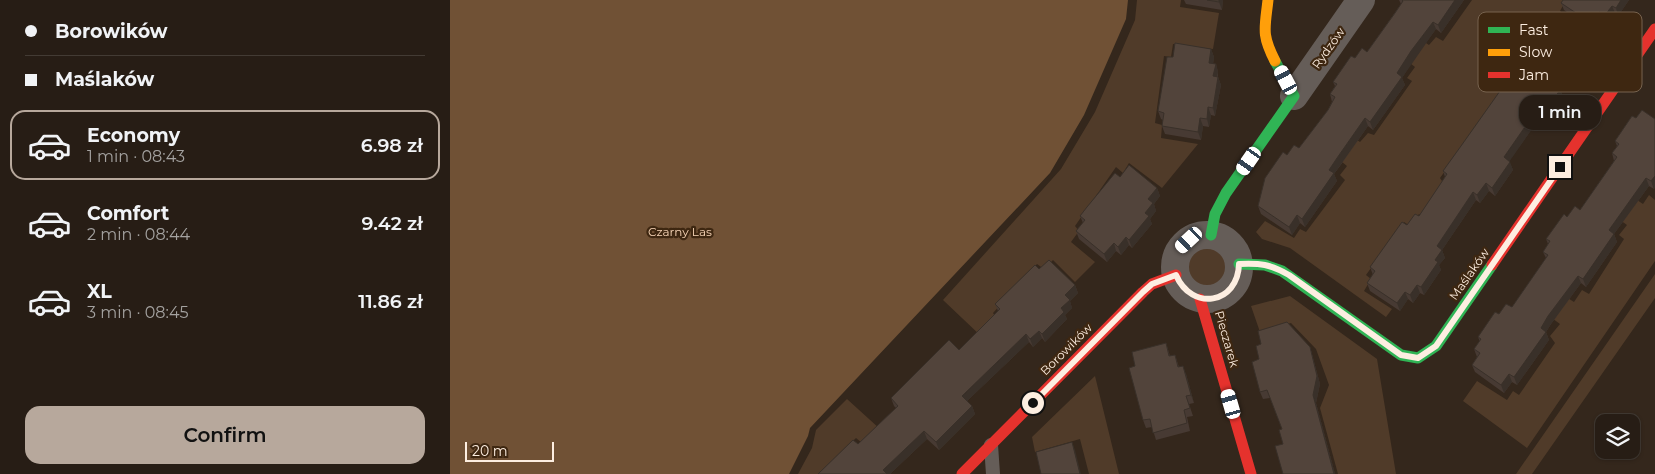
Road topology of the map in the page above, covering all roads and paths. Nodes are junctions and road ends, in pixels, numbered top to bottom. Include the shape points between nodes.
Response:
1 (1268, 0) edge
2 (1361, 0) edge
3 (1655, 29) edge
4 (1642, 48) edge
5 (1611, 92) edge
6 (1294, 96) junction
7 (1211, 235) junction
8 (1239, 264) junction
9 (1176, 275) junction
10 (1200, 298) junction
11 (991, 444) junction
12 (962, 474) edge
13 (993, 474) edge
14 (1251, 474) edge

1 - 6 street via 1264,33
2 - 6 street, Rydzów
3 - 4 street, Maślaków
5 - 8 street, Maślaków via 1436,346 1418,358 1401,355 1274,267
6 - 7 street via 1226,193 1215,214
7 - 8 street via 1225,240 1234,249
7 - 9 street via 1189,240 1180,248
8 - 10 street via 1234,285 1225,294 1213,299
9 - 10 street via 1189,294
9 - 11 street, Borowików via 1152,284 1143,292
10 - 14 street, Pieczarek
11 - 12 street, Borowików
11 - 13 lane

